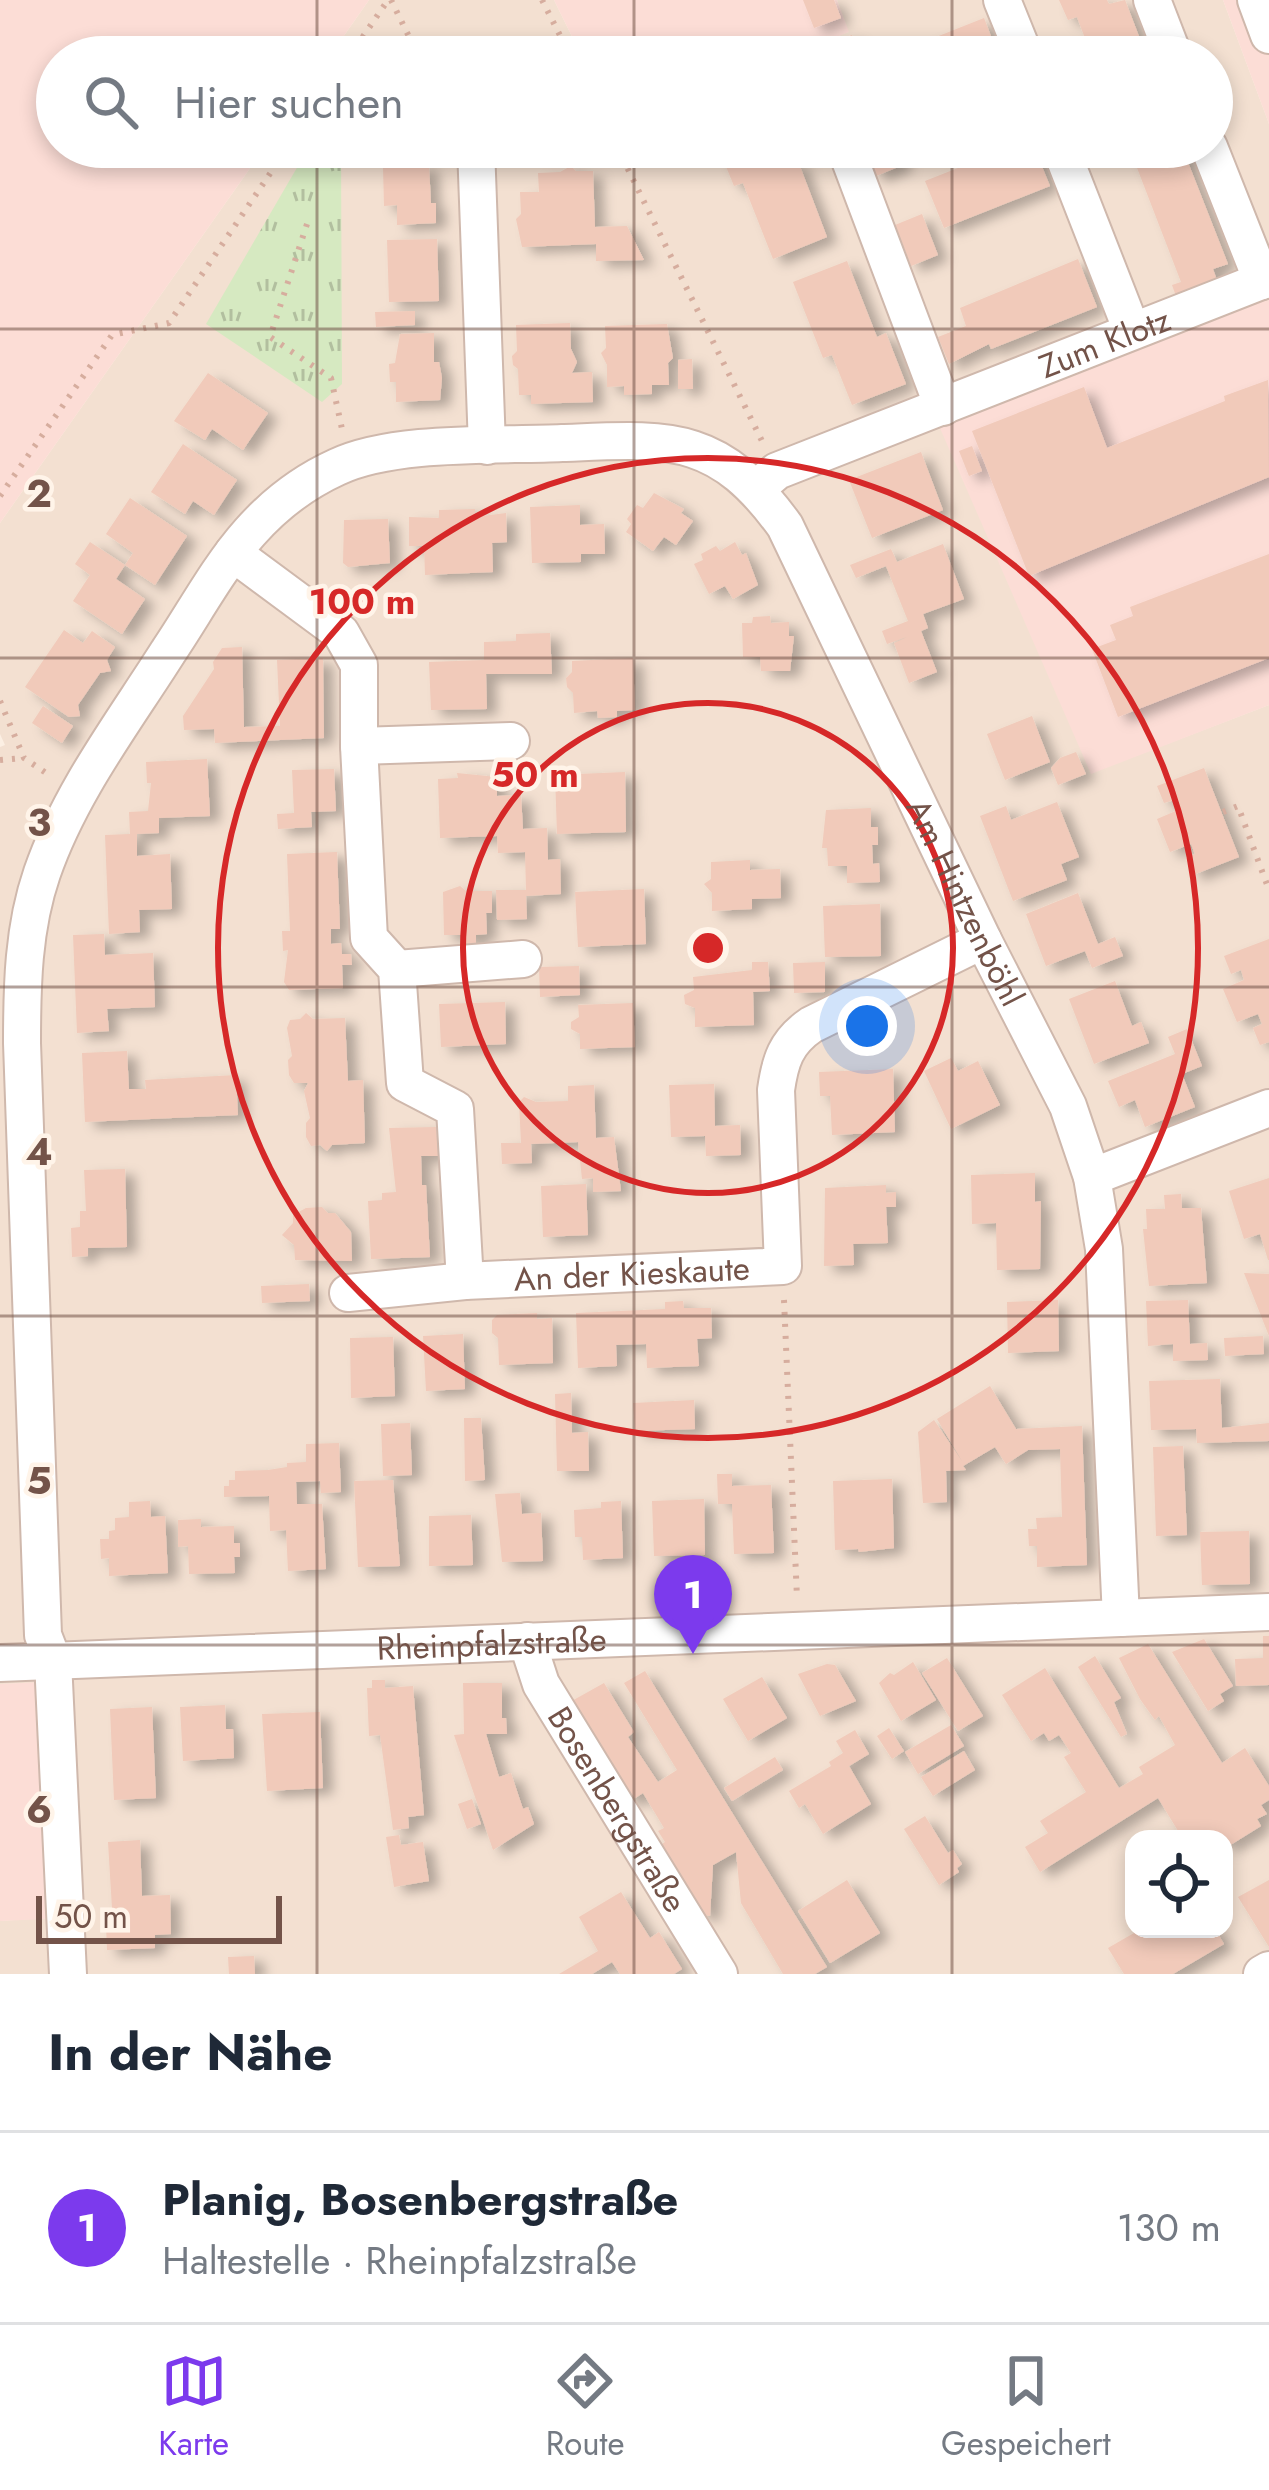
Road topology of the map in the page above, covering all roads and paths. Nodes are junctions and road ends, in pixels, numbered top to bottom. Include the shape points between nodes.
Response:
1 (389, 0) edge
2 (542, 0) edge
3 (1002, 0) edge
4 (1152, 0) edge
5 (1256, 0) edge
6 (1269, 35) edge
7 (364, 36) edge
8 (408, 36) edge
9 (560, 36) edge
10 (1017, 36) edge
11 (1166, 36) edge
12 (274, 168) edge
13 (477, 168) edge
14 (626, 168) edge
15 (853, 168) edge
16 (1068, 168) edge
17 (1219, 168) edge
18 (307, 224) dead end
19 (1265, 280) edge
20 (1132, 331) junction
21 (943, 407) junction
22 (488, 446) junction
23 (349, 461) junction
24 (767, 479) junction
25 (0, 496) edge
26 (233, 553) junction
27 (0, 701) edge
28 (511, 741) dead end
29 (359, 746) junction
30 (24, 758) junction
31 (0, 760) edge
32 (77, 793) junction
33 (1223, 812) dead end
34 (1269, 890) edge
35 (983, 940) junction
36 (523, 959) dead end
37 (397, 968) junction
38 (1269, 1108) edge
39 (1092, 1177) junction
40 (783, 1266) junction
41 (465, 1281) junction
42 (348, 1293) dead end
43 (1269, 1612) edge
44 (1120, 1618) junction
45 (799, 1631) junction
46 (527, 1641) junction
47 (52, 1661) junction
48 (0, 1663) edge
49 (68, 1974) edge
50 (719, 1974) edge

1 - 7 path
1 - 8 path
2 - 9 path
3 - 10 street
4 - 11 street
5 - 6 street
12 - 25 path via 169,323 112,335
13 - 22 street
14 - 24 path
15 - 21 street
16 - 20 street
17 - 19 street
18 - 23 path via 270,337 332,378
19 - 20 street, Zum Klotz
20 - 21 street, Zum Klotz
21 - 24 street, Zum Klotz
22 - 23 street, Am Hintzenböhl
22 - 24 street, Am Hintzenböhl via 650,440
23 - 26 street, Am Hintzenböhl via 286,499
24 - 35 street, Am Hintzenböhl
26 - 29 street, An der Kieskaute via 341,633 359,665
26 - 32 street, Am Hintzenböhl
27 - 30 path
28 - 29 street
29 - 37 street, An der Kieskaute via 369,938
30 - 31 path
30 - 32 path
32 - 47 street, Am Hintzenböhl via 42,872 22,982 43,1635
33 - 34 path via 1238,806
35 - 39 street, Am Hintzenböhl via 1068,1106
35 - 40 street, An der Kieskaute via 811,1025 784,1052 776,1090
36 - 37 street
37 - 41 street, An der Kieskaute via 405,1083 455,1109
38 - 39 street
39 - 44 street, Am Hintzenböhl via 1104,1249
40 - 41 street, An der Kieskaute
40 - 45 path
41 - 42 street, An der Kieskaute
43 - 44 street, Rheinpfalzstraße
44 - 45 street, Rheinpfalzstraße
45 - 46 street, Rheinpfalzstraße
46 - 47 street, Rheinpfalzstraße
46 - 50 street, Bosenbergstraße via 542,1684
47 - 48 street, Rheinpfalzstraße
47 - 49 street, Am Hintzenböhl

